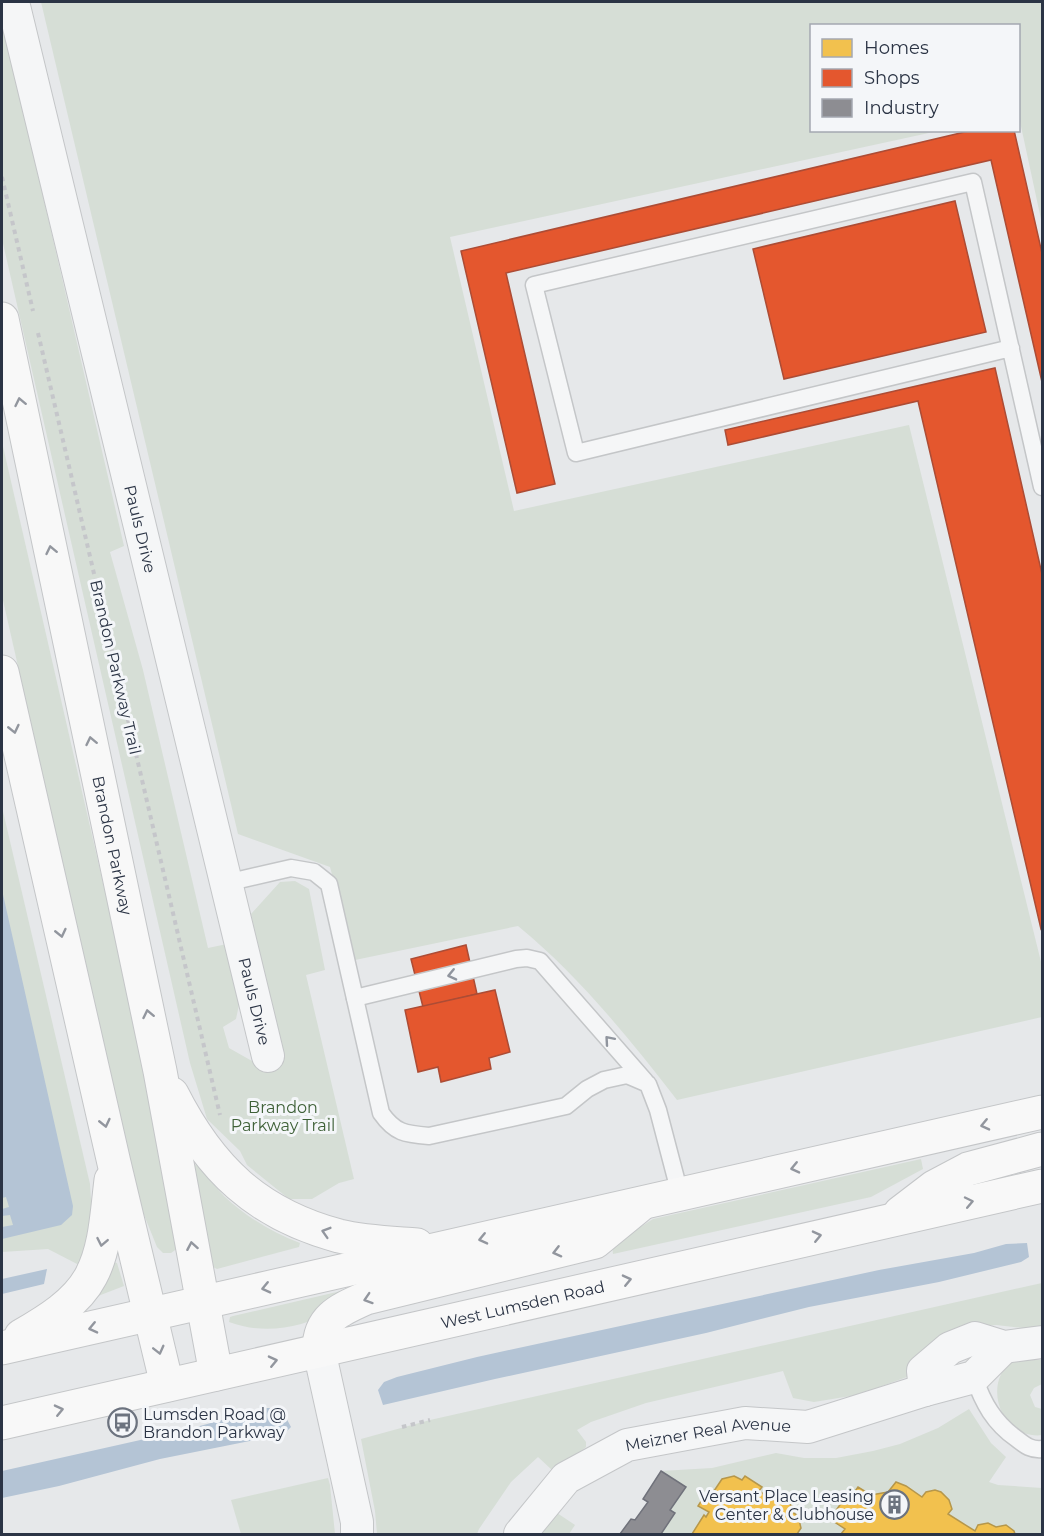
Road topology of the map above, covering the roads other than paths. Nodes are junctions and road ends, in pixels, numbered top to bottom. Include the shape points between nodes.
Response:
1 (13, 2) edge
2 (2, 319) edge
3 (1011, 348) junction
4 (1042, 487) edge
5 (2, 672) edge
6 (226, 883) junction
7 (355, 998) junction
8 (268, 1056) dead end
9 (160, 1071) junction
10 (648, 1083) junction
11 (1042, 1112) edge
12 (1042, 1149) edge
13 (114, 1163) junction
14 (1042, 1186) edge
15 (680, 1194) junction
16 (642, 1203) junction
17 (891, 1219) junction
18 (446, 1247) junction
19 (204, 1303) junction
20 (150, 1315) junction
21 (1042, 1342) edge
22 (2, 1347) edge
23 (1004, 1347) junction
24 (319, 1350) junction
25 (216, 1374) junction
26 (974, 1377) junction
27 (167, 1385) junction
28 (925, 1390) junction
29 (2, 1423) edge
30 (1042, 1449) edge
31 (357, 1534) edge
32 (520, 1534) edge

1 - 6 street, Pauls Drive
9 -> 2 main road, Brandon Parkway
3 - 3 lane via 973,182 534,285 576,453
3 - 4 lane
5 -> 13 main road
6 - 7 lane via 291,868 314,872 329,884
6 - 8 street, Pauls Drive
10 -> 7 lane via 540,961 516,959
7 - 10 lane via 381,1113 391,1127 409,1134 429,1136 566,1106 604,1080 627,1075
18 -> 9 main road via 341,1237 271,1209 247,1193 212,1156
19 -> 9 main road, Brandon Parkway
10 - 15 lane
11 -> 15 main road
12 - 17 main road via 968,1169 934,1187
13 - 20 main road
13 -> 22 main road via 100,1252 91,1276 45,1322
17 -> 14 main road, West Lumsden Road
15 - 16 main road
16 -> 18 main road
16 -> 24 main road via 595,1242 366,1298 337,1312 323,1327
24 -> 17 main road, West Lumsden Road
18 -> 19 main road
19 - 20 main road
19 - 25 main road, Brandon Parkway
20 -> 22 main road
20 -> 27 main road
21 - 23 street
23 - 26 street
23 - 28 street via 975,1338 950,1348 923,1371
25 -> 24 main road, West Lumsden Road
24 - 31 street
25 - 27 main road, West Lumsden Road
26 - 28 street, Meizner Real Avenue
26 - 30 lane via 982,1399 1002,1429 1032,1450
29 -> 27 main road, West Lumsden Road
28 - 32 street, Meizner Real Avenue via 808,1427 745,1423 627,1445 566,1478

